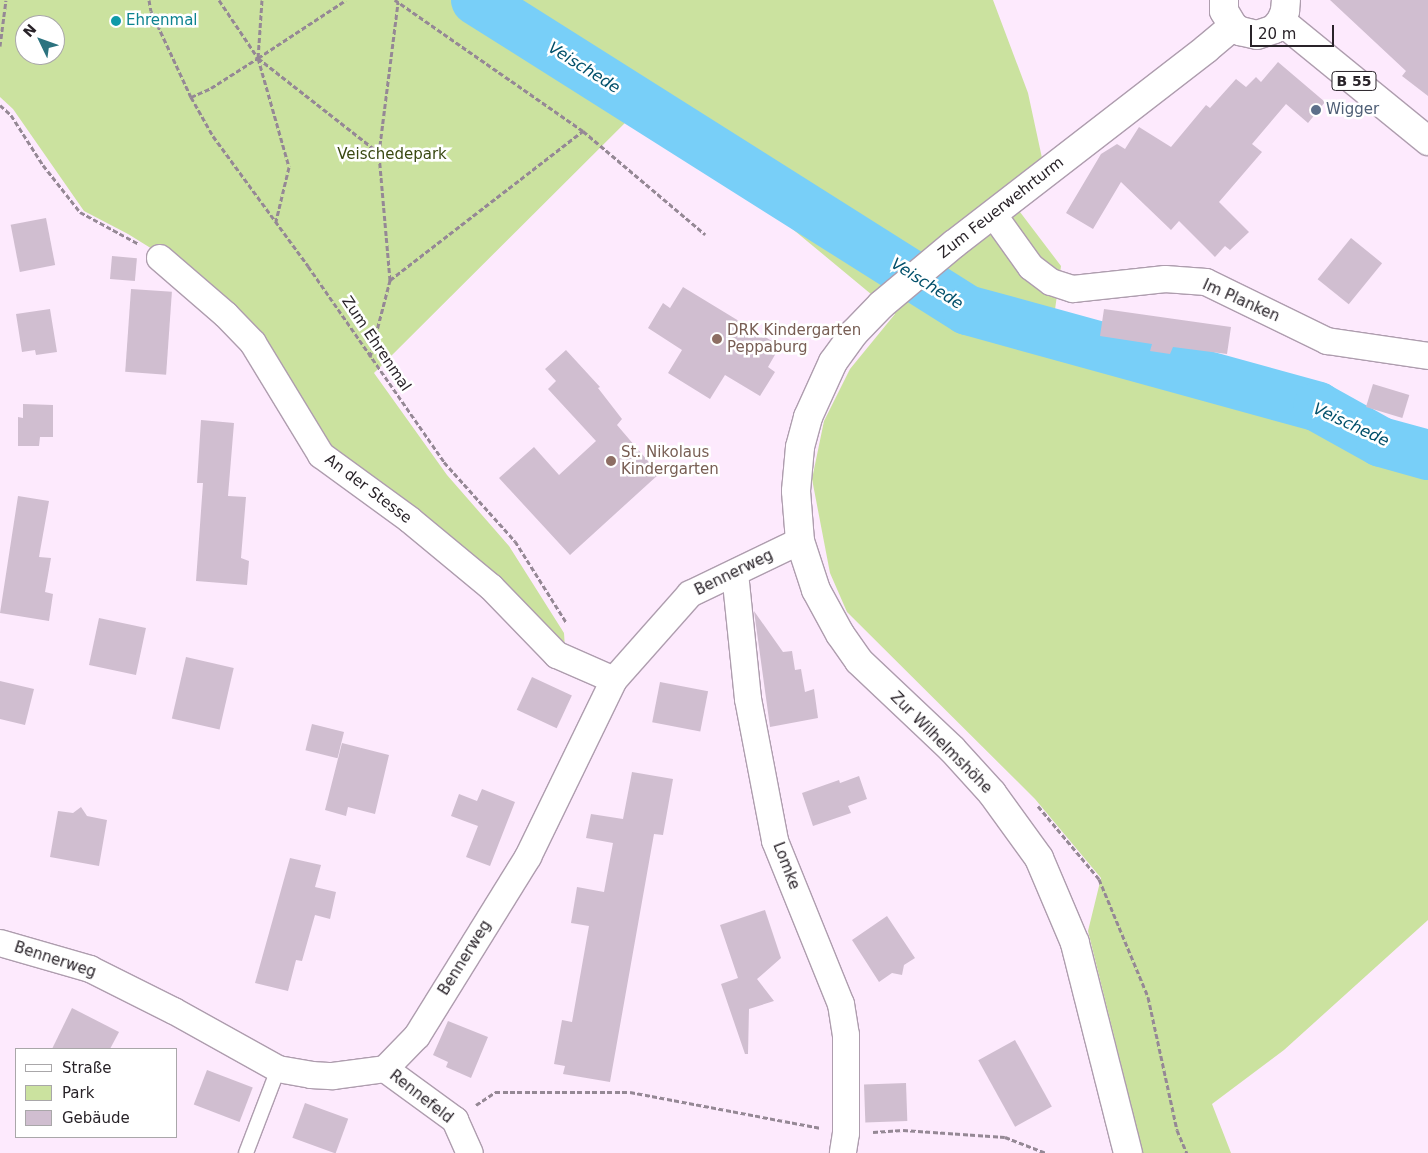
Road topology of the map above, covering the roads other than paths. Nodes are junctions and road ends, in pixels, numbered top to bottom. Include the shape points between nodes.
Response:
1 (1224, 0) edge
2 (1283, 10) edge
3 (1233, 26) junction
4 (1428, 141) edge
5 (993, 214) junction
6 (160, 258) road end
7 (1428, 356) edge
8 (800, 541) junction
9 (735, 572) junction
10 (614, 680) junction
11 (0, 942) edge
12 (278, 1069) junction
13 (385, 1069) junction
14 (845, 1143) edge
15 (246, 1153) edge
16 (470, 1153) edge
17 (1128, 1153) edge

1 - 3 street via 1224,10
2 - 3 street via 1274,28 1258,35
2 - 4 street, B 55
3 - 5 street, Zum Feuerwehrturm
5 - 7 street, Im Planken via 1031,267 1051,282 1072,289 1165,279 1206,282 1327,341
5 - 8 street, Zum Feuerwehrturm via 881,305 854,333 833,362 820,386 800,447 796,491
6 - 10 street, An der Stesse via 253,343 321,455 410,520 491,587 557,655
8 - 9 street, Bennerweg
8 - 17 street, Zur Wilhelmshöhe via 816,590 836,629 859,661 992,793 1039,858 1075,943
9 - 10 street, Bennerweg via 690,594
9 - 14 street, Lomke via 748,699 775,841 841,1004 846,1035
10 - 13 street, Bennerweg via 528,857 417,1036
11 - 12 street, Bennerweg via 90,970 174,1011
12 - 13 street, Bennerweg via 333,1076
12 - 15 lane
13 - 16 street, Rennefeld via 455,1120

